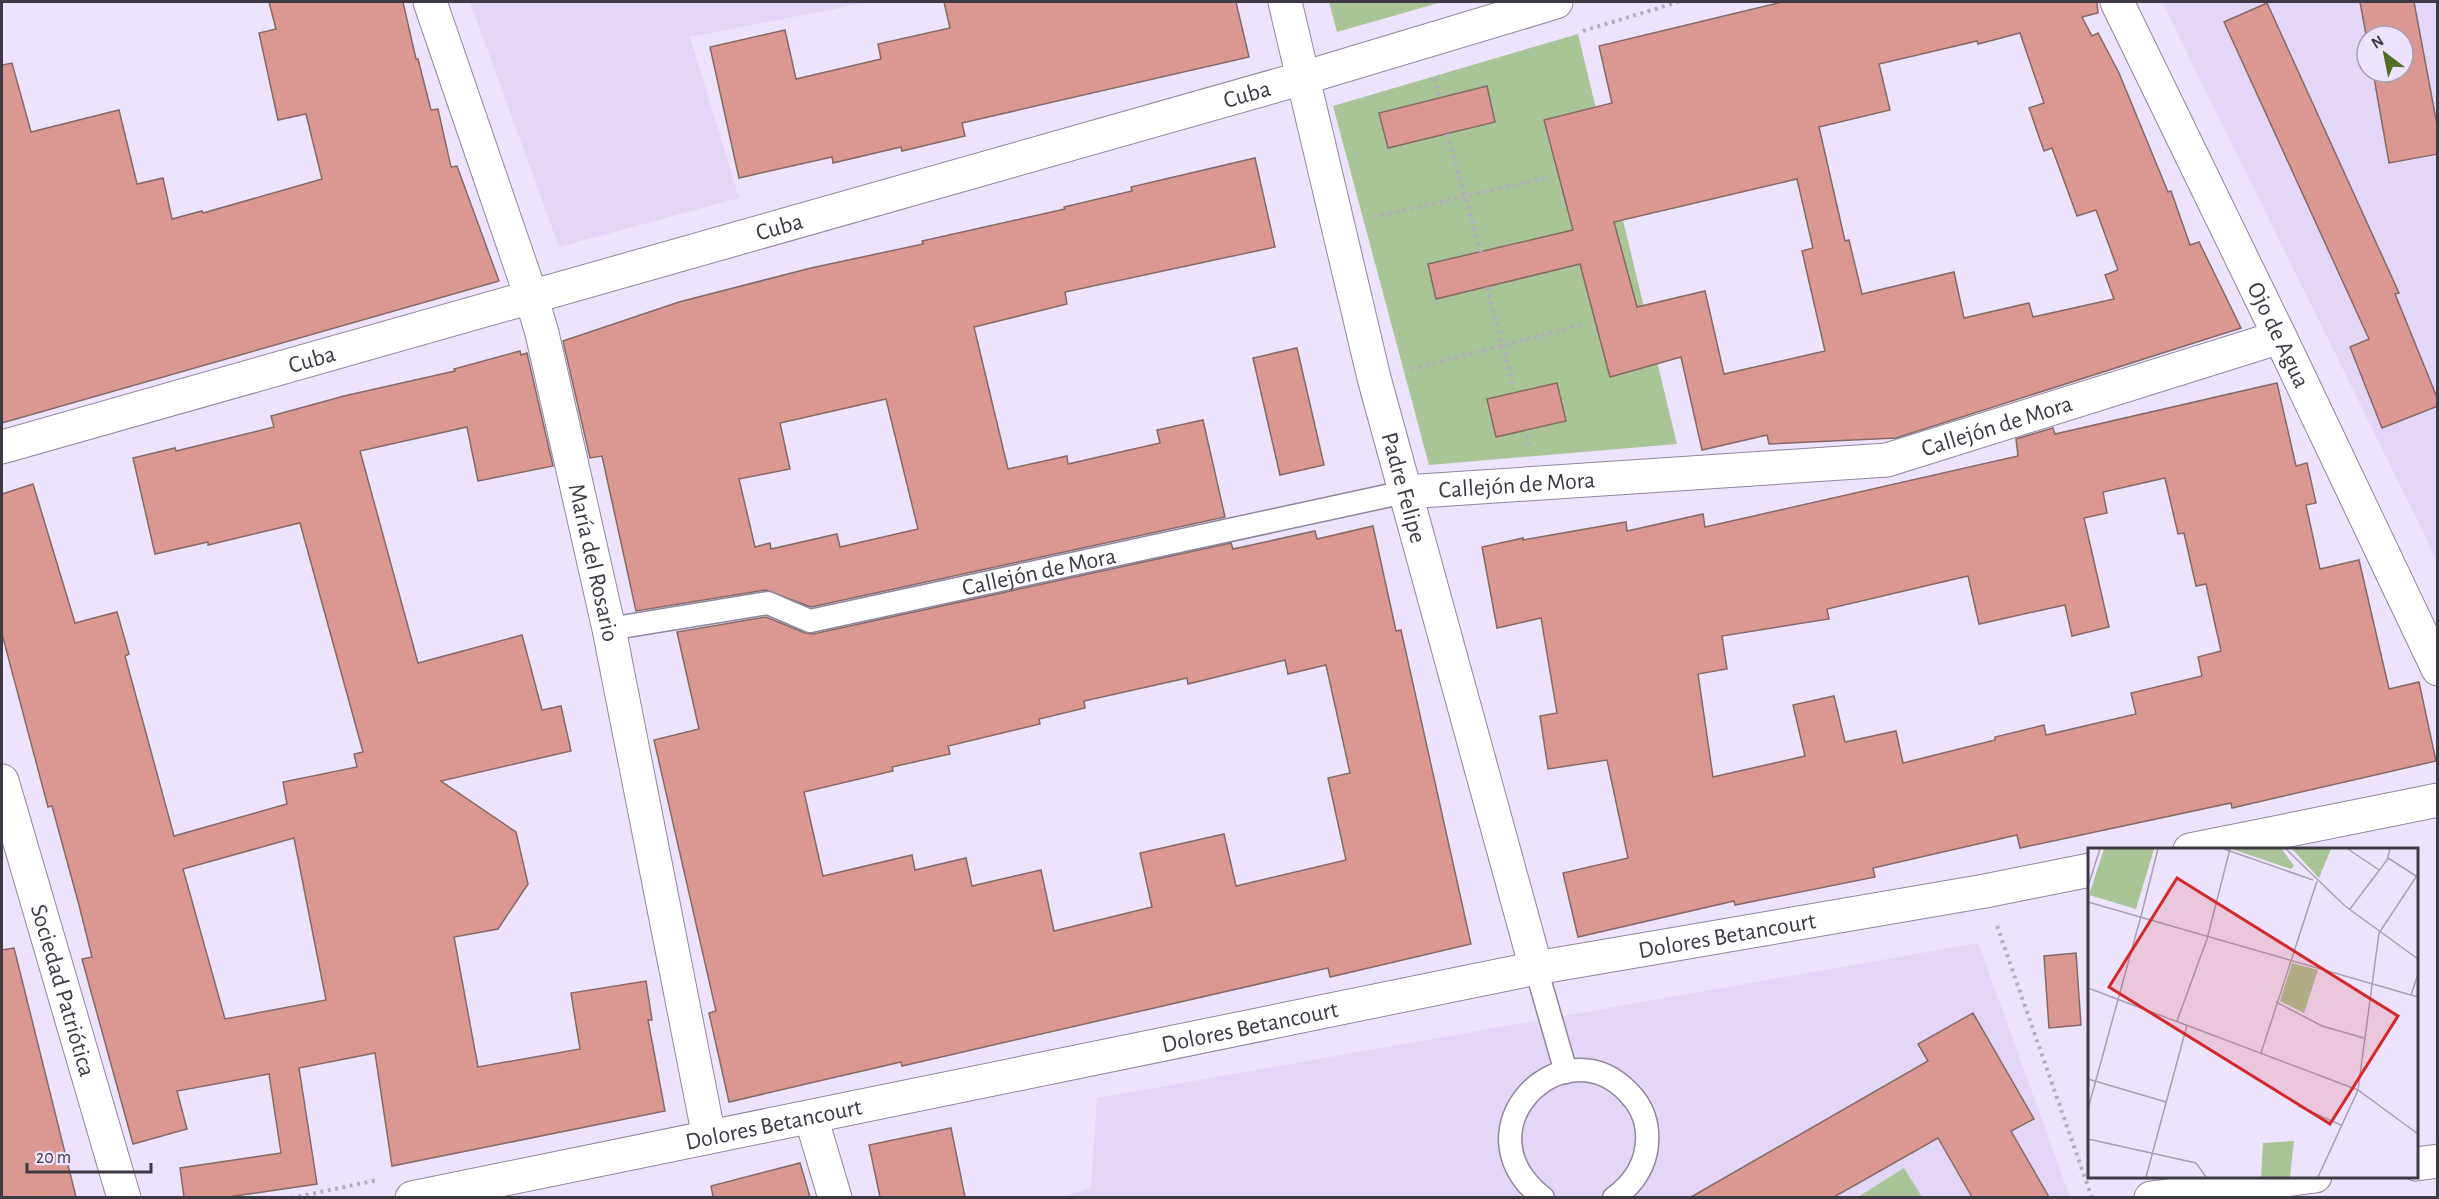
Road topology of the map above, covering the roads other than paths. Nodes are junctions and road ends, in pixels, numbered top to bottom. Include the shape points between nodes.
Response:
1 (430, 2) edge
2 (1285, 2) edge
3 (1556, 2) edge
4 (2117, 2) edge
5 (1303, 78) junction
6 (531, 296) junction
7 (2280, 338) junction
8 (2, 447) edge
9 (1405, 492) junction
10 (609, 629) junction
11 (2438, 669) edge
12 (2, 781) edge
13 (2438, 800) edge
14 (2195, 848) edge
15 (2088, 870) edge
16 (1536, 968) junction
17 (1566, 1072) junction
18 (811, 1117) junction
19 (709, 1137) junction
20 (2438, 1161) edge
21 (2418, 1164) edge
22 (2299, 1178) edge
23 (124, 1197) edge
24 (412, 1197) edge
25 (835, 1197) edge
26 (1543, 1197) edge
27 (1614, 1197) edge
28 (2151, 1197) edge

1 - 6 street, María del Rosario
2 - 5 street, Padre Felipe
3 - 5 street, Cuba
4 - 7 street, Ojo de Agua
5 - 6 street, Cuba
5 - 9 street, Padre Felipe
6 - 8 street, Cuba
6 - 10 street, María del Rosario
7 - 9 street, Callejón de Mora via 1887,460
7 - 11 street, Ojo de Agua
9 - 10 lane, Callejón de Mora via 810,621 768,603
9 - 16 street, Padre Felipe
10 - 19 street, María del Rosario
12 - 23 street, Sociedad Patriótica
13 - 14 street
15 - 16 street, Dolores Betancourt
16 - 17 lane
16 - 18 street, Dolores Betancourt
17 - 26 lane via 1534,1087 1519,1104 1512,1124 1510,1146 1516,1168 1528,1186
17 - 27 lane via 1599,1073 1620,1083 1636,1100 1646,1122 1648,1145 1642,1167 1629,1187
18 - 19 street, Dolores Betancourt
18 - 25 street
19 - 24 street, Dolores Betancourt
20 - 21 street
22 - 28 street

